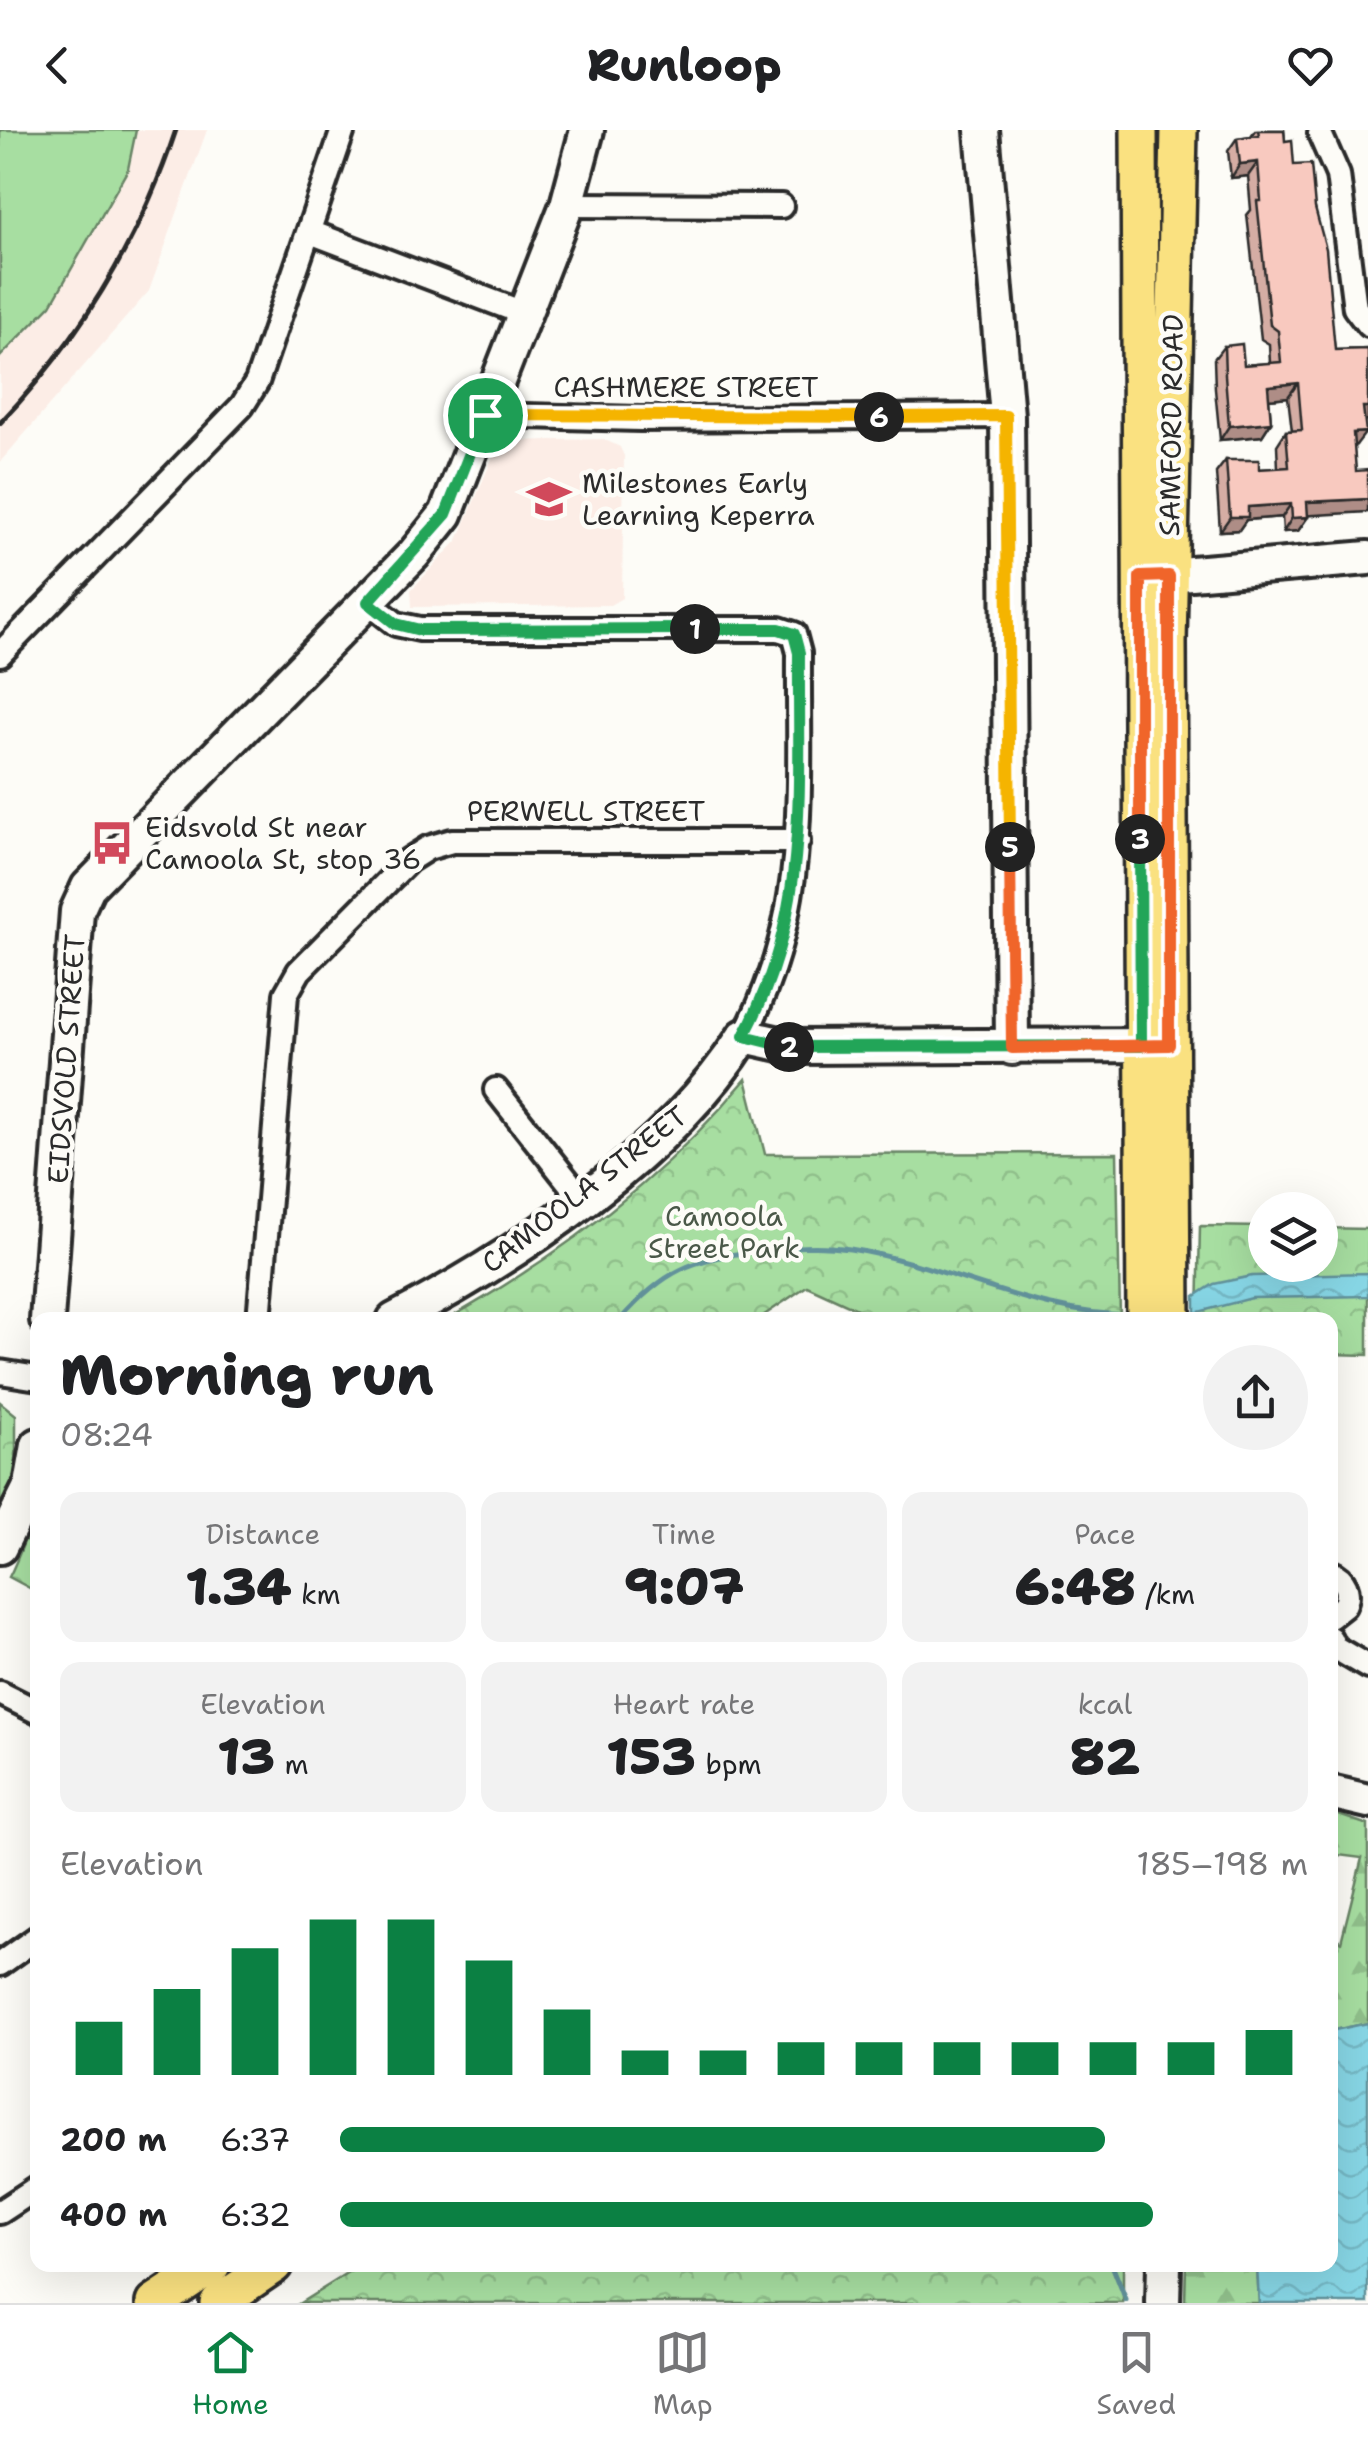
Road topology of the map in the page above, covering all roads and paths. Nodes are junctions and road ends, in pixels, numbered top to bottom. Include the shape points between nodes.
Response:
1 (344, 130) edge
2 (588, 130) edge
3 (982, 130) edge
4 (1139, 130) edge
5 (1178, 130) edge
6 (1320, 134) dead end
7 (567, 205) junction
8 (781, 206) dead end
9 (310, 232) junction
10 (523, 313) junction
11 (1368, 324) edge
12 (485, 415) junction
13 (1006, 416) junction
14 (1368, 558) edge
15 (1154, 576) junction
16 (368, 602) junction
17 (0, 654) edge
18 (798, 841) junction
19 (744, 1036) junction
20 (1155, 1046) junction
21 (1012, 1048) junction
22 (496, 1090) dead end
23 (582, 1199) junction
24 (1158, 1281) junction
25 (48, 1312) edge
26 (261, 1312) edge
27 (408, 1312) edge
28 (1148, 1312) edge
29 (1169, 1312) edge
30 (0, 1372) edge
31 (30, 1377) edge
32 (30, 1485) edge
33 (6, 1536) edge
34 (1348, 1579) edge
35 (1338, 1610) edge
36 (1338, 1649) edge
37 (1368, 1667) edge
38 (0, 1693) edge
39 (30, 1708) edge
40 (1338, 1794) edge
41 (1368, 1800) edge
42 (30, 1943) edge
43 (0, 1964) edge
44 (30, 2192) edge
45 (0, 2212) edge
46 (201, 2272) edge
47 (264, 2272) edge
48 (1164, 2272) edge
49 (154, 2303) edge
50 (218, 2303) edge
51 (1163, 2303) edge

1 - 9 street
2 - 7 street, EIDSVOLD STREET
3 - 13 street
4 - 15 main road, SAMFORD ROAD
5 - 15 main road, SAMFORD ROAD
6 - 11 street via 1338,175 1354,308
7 - 8 street
7 - 10 street, EIDSVOLD STREET
9 - 10 street
9 - 17 street via 242,406
10 - 12 street, EIDSVOLD STREET
12 - 13 street, CASHMERE STREET
12 - 16 street, EIDSVOLD STREET via 446,514
13 - 21 street
14 - 15 street
15 - 20 main road, SAMFORD ROAD
16 - 18 street, CAMOOLA STREET via 396,624 420,630 794,634
16 - 25 street, EIDSVOLD STREET via 88,887 77,911
18 - 19 street, CAMOOLA STREET via 782,944
18 - 26 street, PERWELL STREET via 452,841 410,860 299,971 286,994
19 - 21 street via 780,1046
19 - 23 street, CAMOOLA STREET via 670,1129
20 - 21 street
20 - 24 main road, SAMFORD ROAD
22 - 23 street
23 - 27 street, CAMOOLA STREET via 502,1259
24 - 28 main road, SAMFORD ROAD
24 - 29 main road, SAMFORD ROAD
30 - 31 street
32 - 33 street
34 - 35 street
36 - 37 street
38 - 39 street
40 - 41 street
42 - 43 street
44 - 45 street
46 - 49 main road
47 - 50 main road
48 - 51 street

